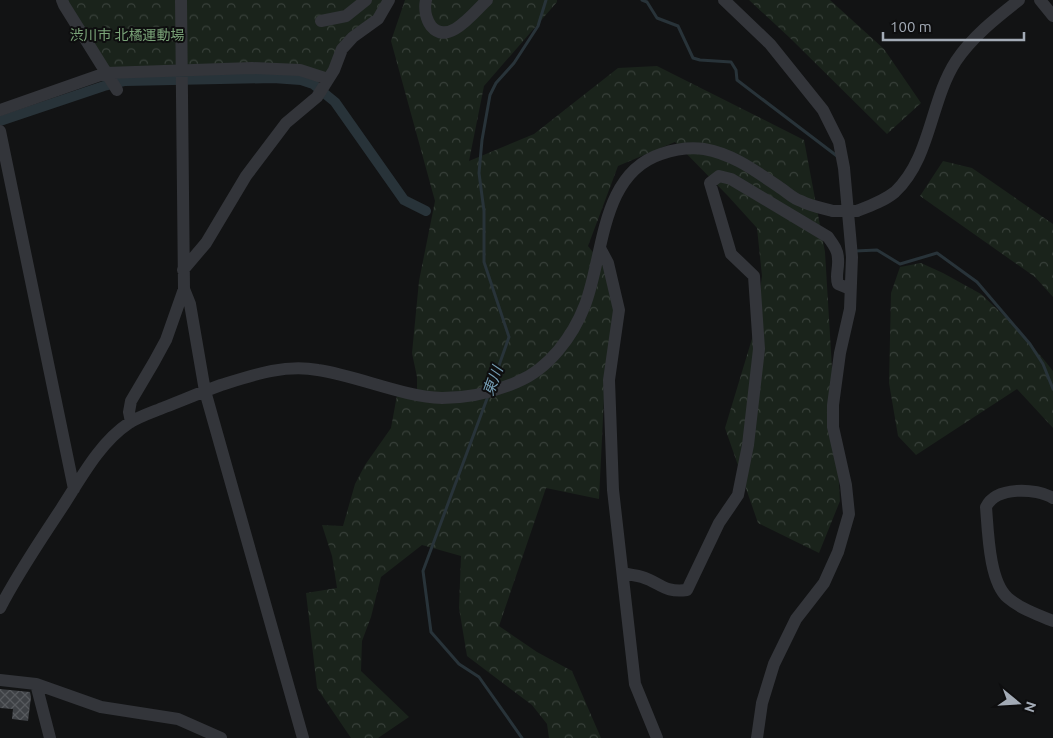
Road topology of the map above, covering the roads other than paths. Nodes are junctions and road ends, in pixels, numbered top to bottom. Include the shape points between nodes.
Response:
1 (62, 0) edge
2 (182, 0) edge
3 (366, 0) edge
4 (389, 0) edge
5 (426, 0) edge
6 (487, 0) edge
7 (724, 0) edge
8 (1019, 0) edge
9 (1040, 0) edge
10 (1053, 16) edge
11 (321, 21) dead end
12 (182, 71) junction
13 (106, 73) junction
14 (327, 82) junction
15 (116, 90) dead end
16 (0, 110) edge
17 (1, 136) edge
18 (600, 248) junction
19 (183, 270) junction
20 (184, 289) junction
21 (850, 289) junction
22 (205, 391) junction
23 (131, 422) junction
24 (74, 489) junction
25 (1053, 498) edge
26 (623, 574) junction
27 (0, 608) edge
28 (1053, 621) edge
29 (0, 680) edge
30 (36, 684) junction
31 (50, 738) edge
32 (221, 738) edge
33 (303, 738) edge
34 (657, 738) edge
35 (757, 738) edge

1 - 13 street
2 - 12 street
3 - 11 street via 346,16
4 - 14 street via 378,19 342,49
5 - 6 street via 427,21 435,31 444,34 456,29
7 - 21 street via 770,44 823,110 839,142 851,247
8 - 18 street, bridge via 991,22 956,61 920,154 905,180 876,204 858,211 833,211 801,201 723,154 690,147 655,156 631,173 621,186 608,216
9 - 10 street
12 - 13 street
12 - 14 street via 300,70
12 - 19 street
13 - 15 street
13 - 16 street
14 - 19 street via 317,97 286,123 246,176 206,243
17 - 24 street
18 - 22 street via 586,304 578,322 549,360 522,380 506,386 471,396 441,398 302,368 253,374
18 - 26 street via 608,264 619,310 609,380 613,490
19 - 20 street
20 - 22 street via 190,304
20 - 23 street via 166,340 130,401
21 - 26 street via 838,284 836,247 828,236 731,179 719,176 710,183 731,254 754,276 759,349 748,445 738,495 719,523 687,590 666,590 643,578
21 - 35 street via 850,309 833,405 833,427 849,514 838,552 824,583 796,619 774,664 762,704
22 - 23 street
22 - 33 street
23 - 24 street via 105,446
24 - 27 street
25 - 28 street via 1027,490 1014,491 992,499 986,507 993,569 999,586 1009,598
26 - 34 street via 635,684
29 - 30 street
30 - 31 street
30 - 32 street via 101,707 178,719

